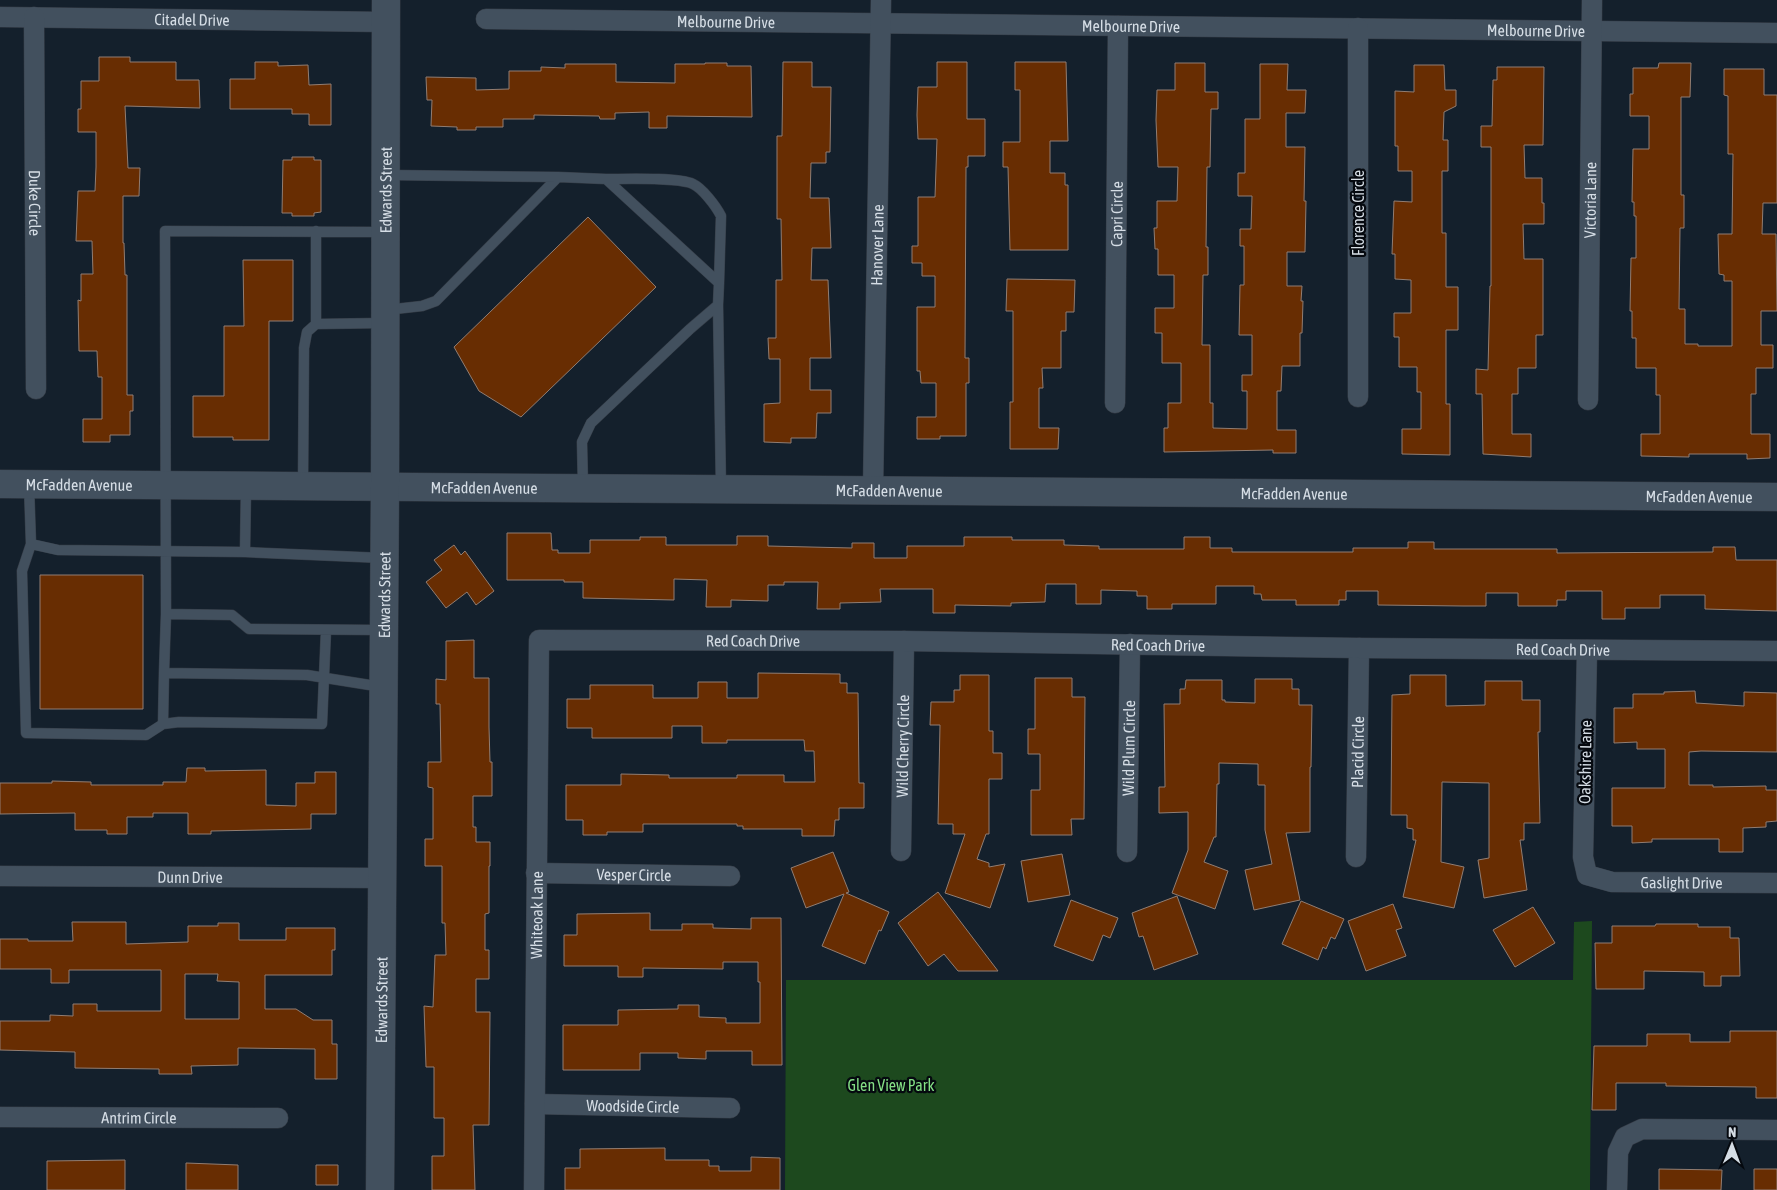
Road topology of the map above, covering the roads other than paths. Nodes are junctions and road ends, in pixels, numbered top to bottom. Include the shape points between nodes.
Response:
1 (881, 0) edge
2 (1592, 0) edge
3 (386, 11) edge
4 (0, 17) edge
5 (34, 17) junction
6 (486, 19) dead end
7 (881, 23) junction
8 (1118, 26) junction
9 (1358, 28) junction
10 (1592, 31) junction
11 (1777, 33) edge
12 (386, 175) junction
13 (558, 177) junction
14 (606, 179) junction
15 (316, 231) junction
16 (385, 232) junction
17 (719, 283) junction
18 (718, 304) junction
19 (385, 317) junction
20 (316, 324) junction
21 (36, 389) dead end
22 (1358, 397) dead end
23 (1588, 400) dead end
24 (1115, 403) dead end
25 (0, 484) edge
26 (29, 485) junction
27 (165, 486) junction
28 (246, 486) junction
29 (302, 486) junction
30 (385, 486) junction
31 (582, 488) junction
32 (721, 489) junction
33 (873, 490) junction
34 (1777, 498) edge
35 (31, 544) junction
36 (165, 550) junction
37 (245, 552) junction
38 (384, 558) junction
39 (166, 614) junction
40 (326, 630) junction
41 (384, 630) junction
42 (539, 640) joint
43 (904, 641) junction
44 (1130, 644) junction
45 (1359, 648) junction
46 (1587, 650) junction
47 (1777, 650) edge
48 (164, 673) junction
49 (324, 677) junction
50 (383, 688) junction
51 (163, 724) junction
52 (901, 851) dead end
53 (1127, 852) dead end
54 (1356, 857) dead end
55 (536, 873) junction
56 (1587, 874) joint
57 (0, 876) edge
58 (730, 876) dead end
59 (381, 878) junction
60 (1777, 883) edge
61 (535, 1104) junction
62 (730, 1108) dead end
63 (0, 1117) edge
64 (278, 1118) dead end
65 (1777, 1130) edge
66 (380, 1190) edge
67 (534, 1190) edge
68 (1617, 1190) edge

1 - 7 street, Hanover Lane
2 - 10 street, Victoria Lane
3 - 5 street, Citadel Drive
3 - 12 street, Edwards Street
4 - 5 street, Citadel Drive
5 - 21 street, Duke Circle
6 - 7 street, Melbourne Drive
7 - 8 street, Melbourne Drive
7 - 33 street, Hanover Lane
8 - 9 street, Melbourne Drive
8 - 24 street, Capri Circle
9 - 10 street, Melbourne Drive
9 - 22 street, Florence Circle
10 - 11 street, Melbourne Drive
10 - 23 street, Victoria Lane
12 - 13 lane
12 - 16 street, Edwards Street
13 - 14 lane
13 - 19 lane via 436,301
14 - 17 lane
14 - 17 lane via 681,180 694,184 717,207 721,216
15 - 16 lane
15 - 20 lane
15 - 27 lane via 165,231
16 - 19 street, Edwards Street
17 - 18 lane
18 - 31 lane via 591,424 582,442
18 - 32 lane
19 - 20 lane
19 - 30 street, Edwards Street
20 - 29 lane via 307,332 304,348
25 - 26 street, McFadden Avenue
26 - 27 street, McFadden Avenue
26 - 35 lane
27 - 28 street, McFadden Avenue
27 - 36 lane
28 - 29 street, McFadden Avenue
28 - 37 lane
29 - 30 street, McFadden Avenue
30 - 31 street, McFadden Avenue
30 - 38 street, Edwards Street
31 - 32 street, McFadden Avenue
32 - 33 street, McFadden Avenue
33 - 34 street, McFadden Avenue
35 - 36 lane via 58,550
35 - 51 lane via 22,571 26,733 146,735
36 - 37 lane
36 - 39 lane
37 - 38 lane
38 - 41 street, Edwards Street
39 - 40 lane via 232,615 249,628
39 - 48 lane
40 - 41 lane
40 - 49 lane
41 - 50 street, Edwards Street
42 - 43 street, Red Coach Drive
42 - 55 street, Whiteoak Lane
43 - 44 street, Red Coach Drive
43 - 52 street, Wild Cherry Circle
44 - 45 street, Red Coach Drive
44 - 53 street, Wild Plum Circle
45 - 46 street, Red Coach Drive
45 - 54 street, Placid Circle
46 - 47 street, Red Coach Drive
46 - 56 street, Oakshire Lane via 1583,857
48 - 49 lane
48 - 51 lane
49 - 50 lane
49 - 51 lane via 322,724
50 - 59 street, Edwards Street
55 - 58 street, Vesper Circle
55 - 61 street, Whiteoak Lane
56 - 60 street, Gaslight Drive via 1612,882
57 - 59 street, Dunn Drive
59 - 66 street, Edwards Street
61 - 62 street, Woodside Circle
61 - 67 street, Whiteoak Lane
63 - 64 street, Antrim Circle
65 - 68 street via 1642,1129 1625,1137 1618,1152

